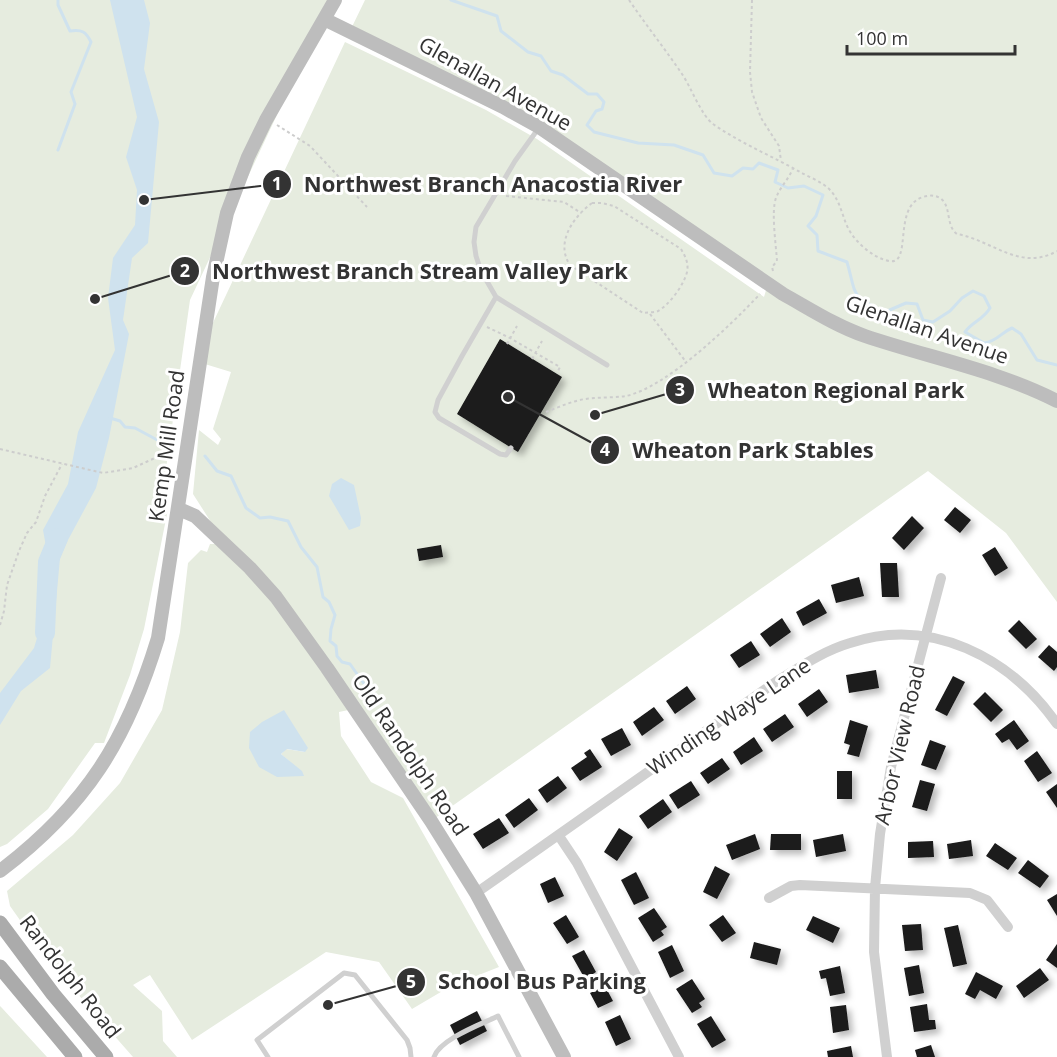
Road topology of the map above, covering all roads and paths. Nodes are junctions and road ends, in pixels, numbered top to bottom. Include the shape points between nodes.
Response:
1 (335, 0) edge
2 (629, 0) edge
3 (752, 0) edge
4 (324, 19) junction
5 (266, 120) junction
6 (539, 127) junction
7 (781, 161) junction
8 (793, 168) junction
9 (506, 196) dead end
10 (367, 207) dead end
11 (581, 213) junction
12 (1057, 251) edge
13 (1048, 256) junction
14 (1057, 256) edge
15 (769, 283) junction
16 (496, 297) junction
17 (649, 312) junction
18 (517, 326) dead end
19 (486, 327) dead end
20 (510, 338) junction
21 (542, 341) dead end
22 (507, 344) dead end
23 (536, 352) junction
24 (532, 359) dead end
25 (686, 362) junction
26 (607, 365) dead end
27 (557, 374) dead end
28 (1057, 401) edge
29 (546, 412) dead end
30 (174, 445) dead end
31 (512, 448) dead end
32 (0, 449) edge
33 (62, 463) junction
34 (179, 509) junction
35 (942, 578) dead end
36 (0, 624) edge
37 (926, 636) junction
38 (1057, 724) edge
39 (559, 836) junction
40 (0, 871) edge
41 (875, 888) junction
42 (476, 893) junction
43 (769, 898) dead end
44 (0, 923) edge
45 (1008, 927) dead end
46 (0, 967) edge
47 (75, 1057) edge
48 (106, 1057) edge
49 (268, 1057) edge
50 (411, 1057) edge
51 (434, 1057) edge
52 (519, 1057) edge
53 (564, 1057) edge
54 (679, 1057) edge
55 (887, 1057) edge

1 - 4 street, Kemp Mill Road
2 - 7 path via 683,75 707,119
3 - 7 path via 752,92 761,118 779,146
4 - 5 street, Kemp Mill Road
4 - 6 street, Glenallan Avenue
5 - 10 path via 310,146
5 - 34 street, Kemp Mill Road via 232,198 220,244
6 - 15 street, Glenallan Avenue
6 - 16 lane via 476,227 476,256
7 - 8 path
8 - 13 path via 826,186 839,202 855,238 870,253 891,262 899,257 907,210 912,202 931,195 944,202 952,231 957,234 1019,257
8 - 15 path via 773,207 777,261
9 - 11 path via 564,202
11 - 17 path via 563,244 570,265 643,313
11 - 17 path via 592,203 614,206 681,249 687,259 687,272 667,303
12 - 13 path
13 - 14 path
15 - 25 path
15 - 28 street, Glenallan Avenue via 826,318 864,335 981,369
16 - 26 lane
16 - 31 lane via 435,412 500,454 506,455
17 - 25 path
18 - 20 path
19 - 20 path
20 - 22 path
20 - 23 path
21 - 23 path
23 - 24 path
23 - 27 path via 560,367
25 - 29 path via 642,391 583,399
30 - 33 path via 133,468 103,473
32 - 33 path
33 - 36 path via 19,551 7,585
34 - 40 street, Kemp Mill Road via 158,638 140,693 119,739 95,777 60,819
34 - 42 street, Old Randolph Road via 195,516 276,597 431,821
35 - 37 street, Arbor View Road
37 - 38 street, Winding Waye Lane via 957,643 993,661 1029,690
37 - 39 street, Winding Waye Lane via 874,637 817,657 777,681
37 - 41 street, Arbor View Road via 891,768
39 - 42 street, Winding Waye Lane
39 - 54 street via 577,862
41 - 43 street via 791,886
41 - 45 street via 970,893 987,900
41 - 55 street, Arbor View Road via 874,952
42 - 53 street, Old Randolph Road
44 - 48 main road, Randolph Road
46 - 47 main road
49 - 50 lane via 256,1040 344,973 355,975 407,1041
51 - 52 lane via 446,1042 498,1016

